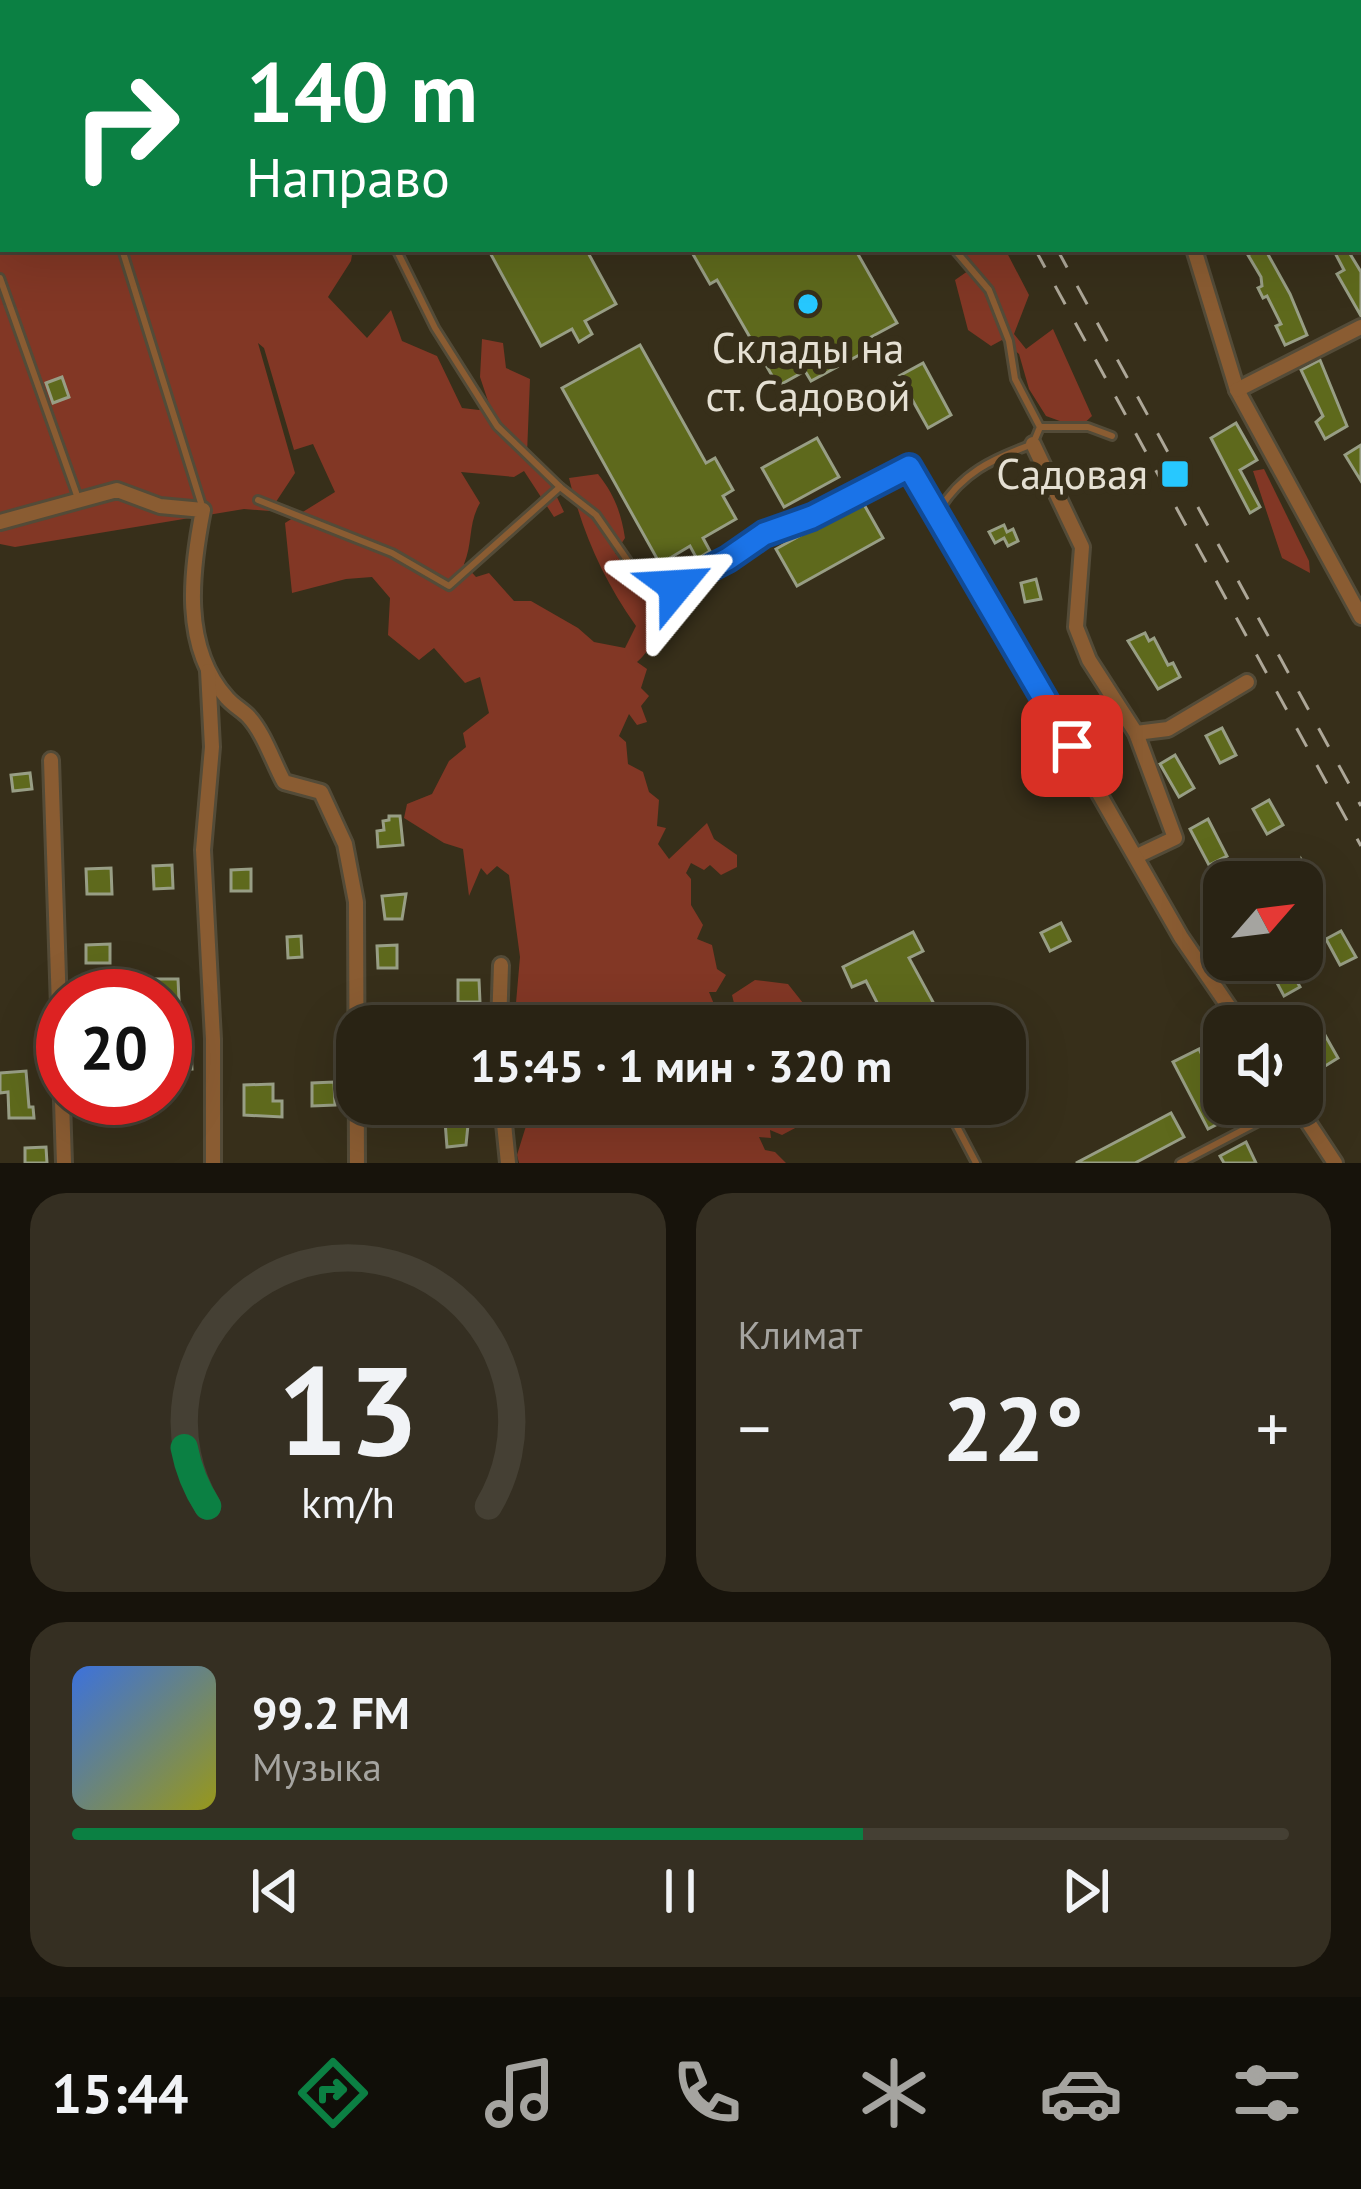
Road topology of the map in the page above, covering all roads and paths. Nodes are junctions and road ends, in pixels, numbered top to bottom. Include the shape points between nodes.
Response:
1 (123, 252) edge
2 (397, 252) edge
3 (957, 252) edge
4 (1195, 252) edge
5 (0, 278) edge
6 (1361, 327) edge
7 (1238, 390) junction
8 (1040, 427) junction
9 (1112, 436) dead end
10 (1033, 444) junction
11 (560, 487) junction
12 (258, 500) dead end
13 (79, 501) junction
14 (203, 510) junction
15 (938, 512) junction
16 (0, 522) edge
17 (1361, 617) edge
18 (208, 666) junction
19 (1247, 682) dead end
20 (1136, 733) junction
21 (51, 760) dead end
22 (1137, 856) junction
23 (501, 964) dead end
24 (500, 1005) edge
25 (1228, 1005) edge
26 (504, 1125) edge
27 (956, 1125) edge
28 (1254, 1125) edge
29 (1310, 1125) edge
30 (64, 1163) edge
31 (213, 1163) edge
32 (357, 1163) edge
33 (508, 1163) edge
34 (976, 1163) edge
35 (1180, 1163) edge
36 (1335, 1163) edge

1 - 14 lane
2 - 11 lane via 497,426
3 - 8 lane via 989,290 1015,380
4 - 7 street
5 - 13 lane
6 - 7 street
7 - 17 street
8 - 9 lane
8 - 10 lane
10 - 15 lane via 970,473
10 - 20 street via 1082,547 1076,627
11 - 12 lane via 449,586 392,553
11 - 15 lane via 596,515 641,580 676,586 764,534 909,467
13 - 14 street via 117,490
13 - 16 street
14 - 18 street via 191,568 196,634
15 - 22 street
18 - 31 street via 212,747 202,850
18 - 32 street via 226,698 251,718 284,782 321,792 345,844 356,902
19 - 20 street via 1168,728
20 - 22 street via 1175,838
21 - 30 street
22 - 25 street
23 - 24 street
26 - 33 street
27 - 34 lane
28 - 35 lane
29 - 36 street

